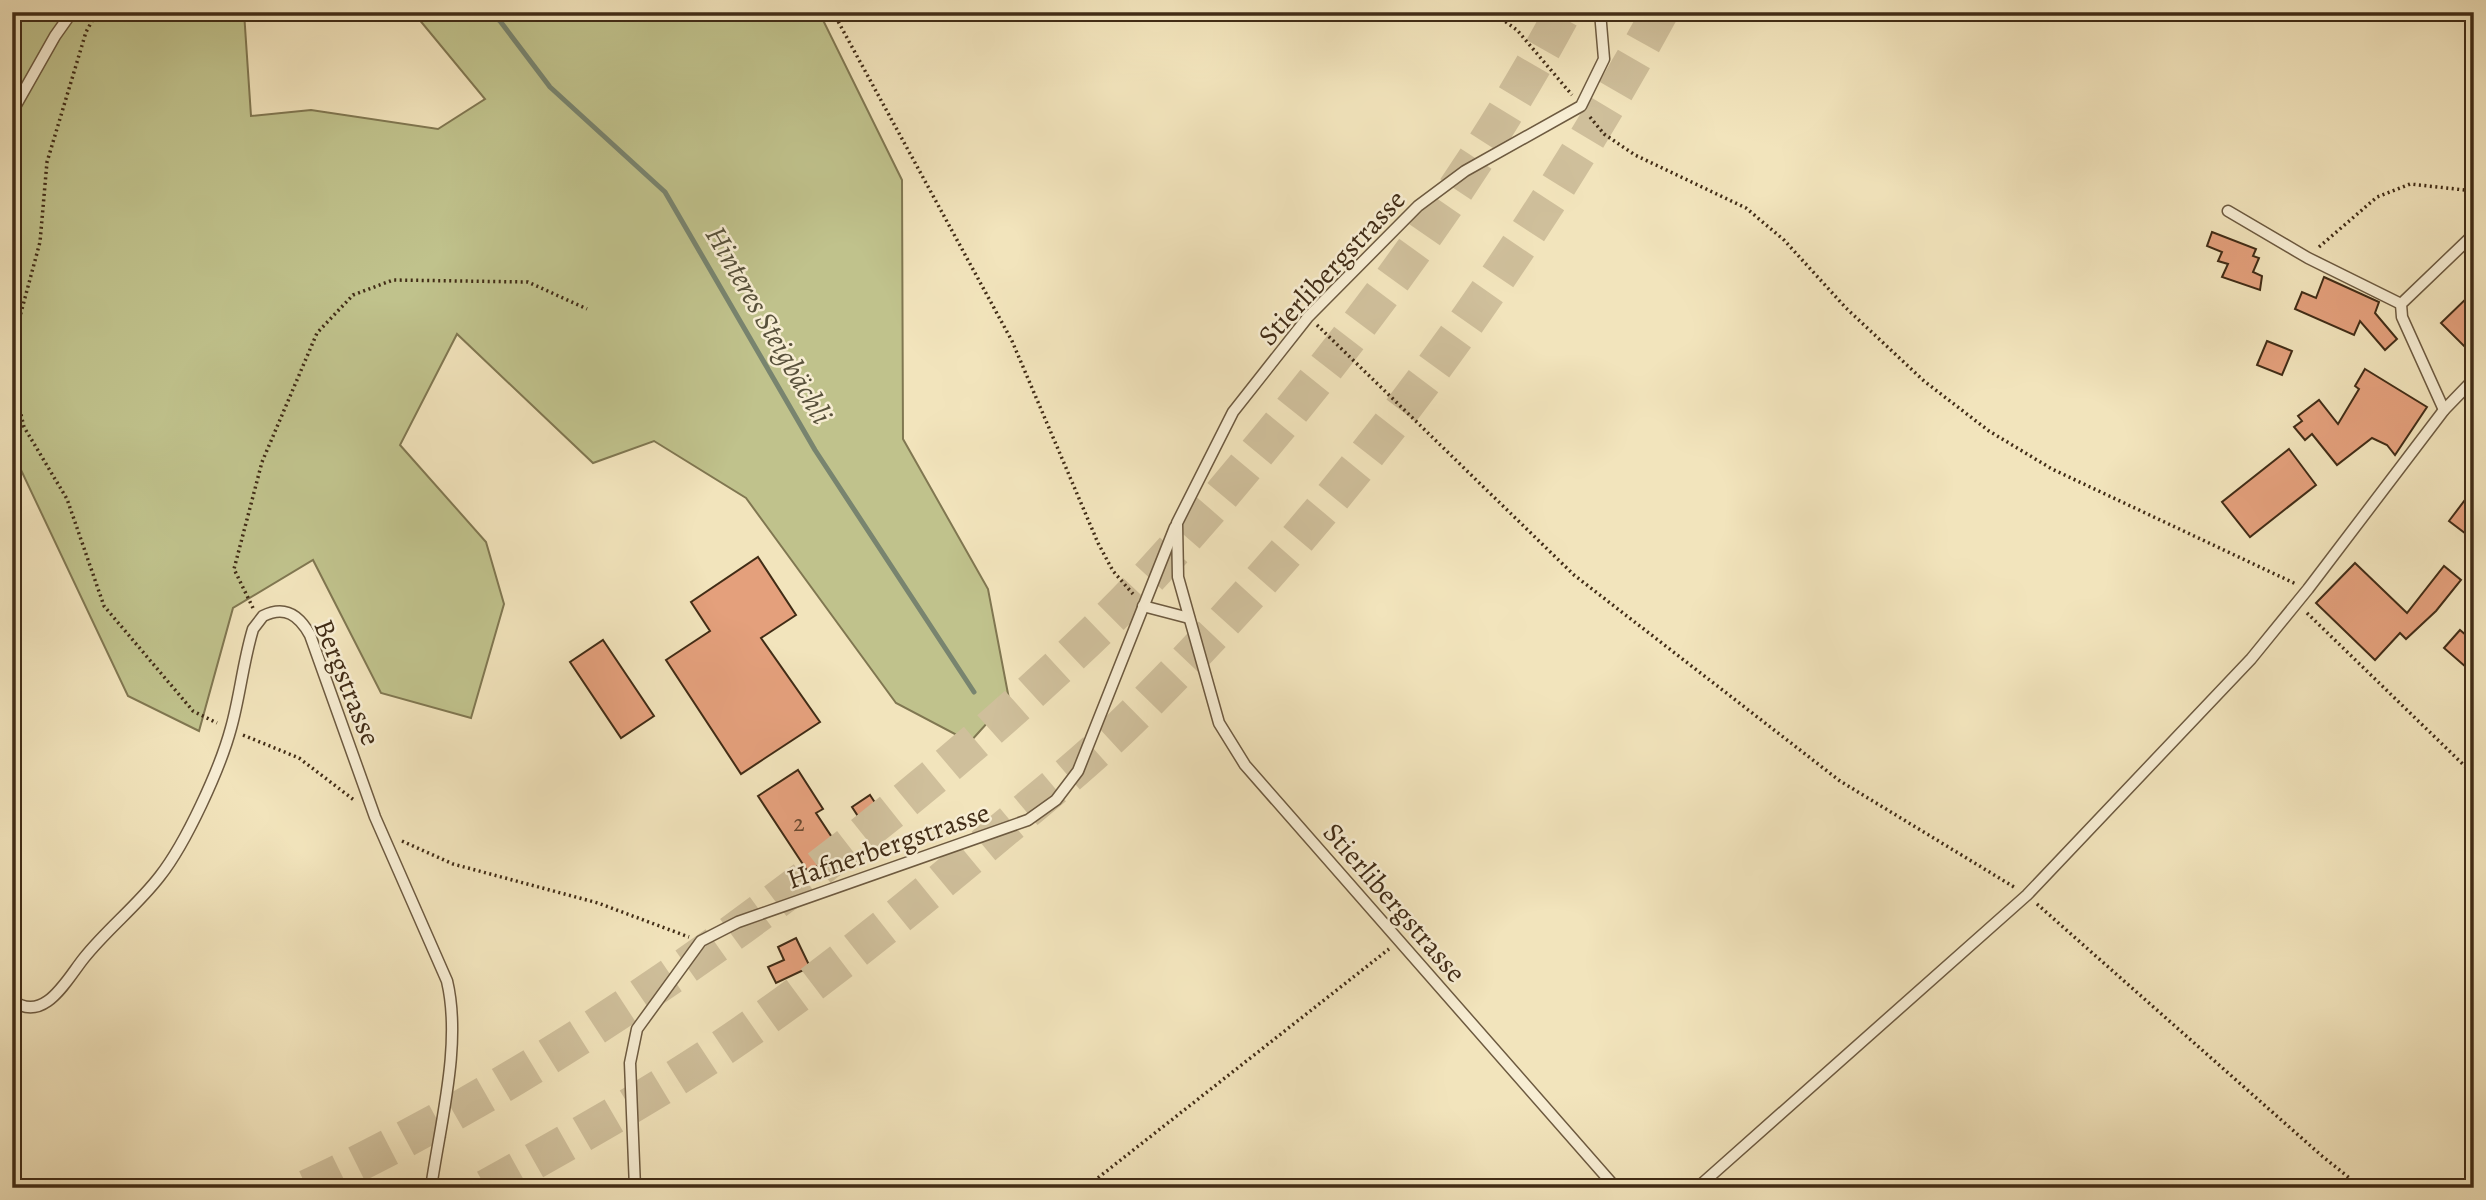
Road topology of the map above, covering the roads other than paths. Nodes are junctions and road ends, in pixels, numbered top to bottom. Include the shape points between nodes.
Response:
1 (72, 12) edge
2 (1600, 12) edge
3 (2469, 12) edge
4 (2474, 30) edge
5 (12, 112) edge
6 (2228, 211) dead end
7 (2474, 234) edge
8 (2401, 304) junction
9 (2474, 379) edge
10 (2444, 410) junction
11 (1177, 523) junction
12 (1143, 606) junction
13 (1189, 618) junction
14 (12, 1000) edge
15 (431, 1188) edge
16 (635, 1188) edge
17 (1616, 1188) edge
18 (1697, 1188) edge

1 - 5 lane
2 - 11 lane, Stierlibergstrasse via 1604,60 1581,106 1465,171 1418,206 1308,317 1233,412
3 - 4 lane
6 - 8 lane via 2308,258
7 - 8 lane
8 - 10 lane via 2402,317
9 - 10 lane
10 - 18 lane via 2250,659 2026,895
11 - 12 lane, Hafnerbergstrasse
11 - 13 lane, Stierlibergstrasse via 1178,577
12 - 13 lane
12 - 16 lane, Hafnerbergstrasse via 1078,771 1056,800 1028,820 738,922 701,941 638,1029 630,1063
13 - 17 lane, Stierlibergstrasse via 1219,723 1245,765
14 - 15 lane, Bergstrasse via 35,1007 50,999 160,876 179,845 230,730 259,619 270,612 288,611 304,624 317,651 375,817 438,955 452,1000 452,1043

